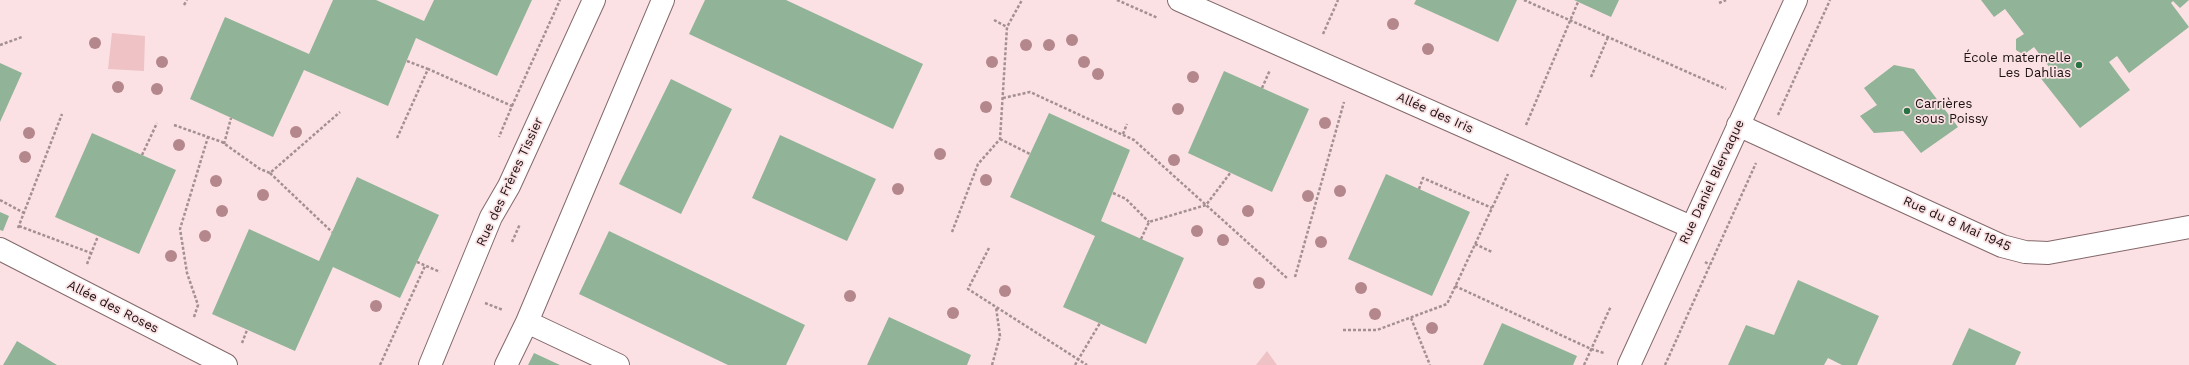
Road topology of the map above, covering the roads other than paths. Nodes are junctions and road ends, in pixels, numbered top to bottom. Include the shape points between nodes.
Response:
1 (594, 0) edge
2 (663, 0) edge
3 (1179, 0) edge
4 (1796, 0) edge
5 (1738, 125) junction
6 (1691, 227) junction
7 (2189, 227) edge
8 (4, 251) edge
9 (527, 322) junction
10 (226, 365) edge
11 (430, 365) edge
12 (506, 365) edge
13 (618, 365) edge
14 (1628, 365) edge

1 - 11 street, Rue des Frères Tissier via 509,186 491,217
2 - 9 street
3 - 6 street, Allée des Iris
4 - 5 street, Rue Daniel Blervaque
5 - 6 street, Rue Daniel Blervaque
5 - 7 street, Rue du 8 Mai 1945 via 2002,246 2025,252 2048,253
6 - 14 street, Rue Daniel Blervaque
8 - 10 street, Allée des Roses
9 - 12 street
9 - 13 street

